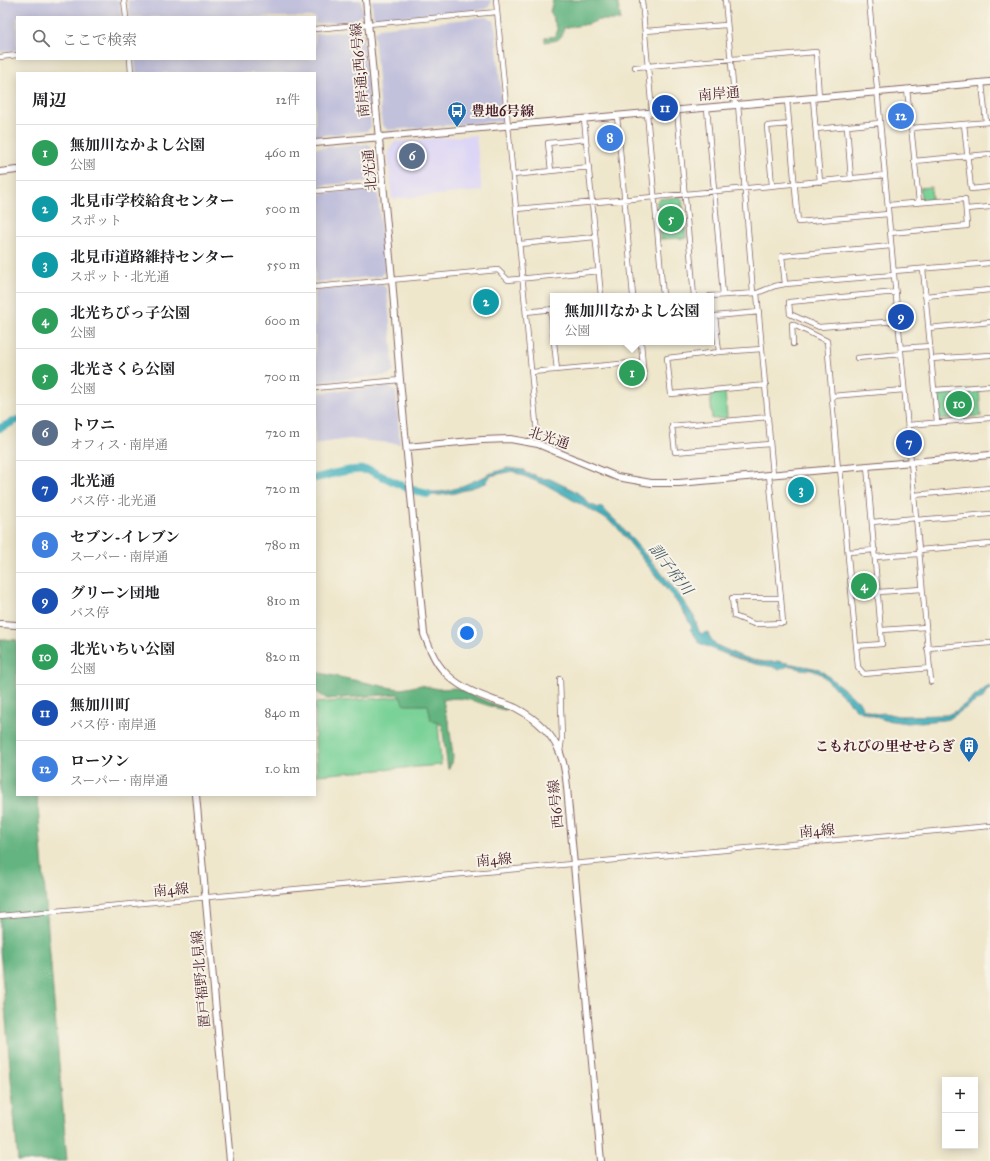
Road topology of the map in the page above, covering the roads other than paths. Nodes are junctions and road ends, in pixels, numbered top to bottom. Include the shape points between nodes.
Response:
1 (124, 0) edge
2 (366, 0) edge
3 (496, 0) edge
4 (642, 0) edge
5 (725, 0) edge
6 (869, 0) edge
7 (497, 12) junction
8 (126, 16) edge
9 (368, 24) junction
10 (726, 25) junction
11 (316, 29) edge
12 (645, 31) junction
13 (16, 55) edge
14 (0, 57) edge
15 (730, 59) junction
16 (130, 60) edge
17 (648, 66) junction
18 (635, 68) dead end
19 (131, 72) edge
20 (990, 82) edge
21 (982, 83) junction
22 (908, 89) junction
23 (877, 92) junction
24 (816, 98) junction
25 (787, 100) junction
26 (737, 105) junction
27 (707, 108) junction
28 (677, 110) junction
29 (649, 113) junction
30 (617, 116) junction
31 (584, 119) junction
32 (988, 122) edge
33 (789, 124) junction
34 (880, 124) junction
35 (964, 124) junction
36 (508, 126) junction
37 (846, 127) junction
38 (911, 128) junction
39 (816, 129) junction
40 (379, 137) junction
41 (586, 139) junction
42 (316, 143) edge
43 (990, 154) edge
44 (967, 156) junction
45 (914, 161) junction
46 (589, 167) junction
47 (16, 170) edge
48 (551, 171) junction
49 (0, 172) edge
50 (513, 174) junction
51 (885, 175) junction
52 (851, 179) junction
53 (820, 182) junction
54 (795, 184) junction
55 (383, 185) junction
56 (772, 186) junction
57 (990, 188) edge
58 (745, 189) junction
59 (316, 191) edge
60 (714, 191) junction
61 (685, 194) junction
62 (654, 197) junction
63 (625, 200) junction
64 (592, 202) junction
65 (919, 202) junction
66 (888, 205) junction
67 (990, 207) edge
68 (516, 209) junction
69 (966, 209) junction
70 (888, 214) junction
71 (890, 233) junction
72 (595, 237) junction
73 (520, 244) junction
74 (891, 246) junction
75 (990, 263) edge
76 (923, 269) junction
77 (599, 271) junction
78 (894, 273) junction
79 (392, 279) junction
80 (522, 279) junction
81 (784, 284) junction
82 (316, 287) edge
83 (990, 290) edge
84 (896, 292) junction
85 (601, 293) edge
86 (633, 293) edge
87 (663, 293) edge
88 (694, 293) edge
89 (755, 293) junction
90 (723, 295) junction
91 (714, 296) edge
92 (925, 296) junction
93 (550, 309) edge
94 (526, 312) junction
95 (759, 312) junction
96 (898, 321) junction
97 (990, 322) edge
98 (928, 328) junction
99 (793, 344) dead end
100 (554, 345) edge
101 (641, 345) edge
102 (930, 346) junction
103 (901, 348) junction
104 (762, 349) junction
105 (719, 352) junction
106 (901, 354) junction
107 (990, 355) edge
108 (857, 358) dead end
109 (931, 359) junction
110 (642, 362) junction
111 (557, 370) junction
112 (532, 372) junction
113 (644, 379) dead end
114 (400, 380) junction
115 (766, 385) junction
116 (990, 386) edge
117 (316, 388) edge
118 (904, 390) junction
119 (934, 390) junction
120 (832, 396) junction
121 (768, 417) junction
122 (990, 418) edge
123 (937, 422) junction
124 (908, 425) junction
125 (538, 444) junction
126 (770, 444) junction
127 (407, 447) junction
128 (990, 455) edge
129 (911, 462) junction
130 (867, 466) junction
131 (839, 468) junction
132 (771, 475) junction
133 (990, 488) edge
134 (914, 495) junction
135 (990, 514) edge
136 (916, 519) junction
137 (872, 522) junction
138 (990, 544) edge
139 (874, 550) junction
140 (848, 552) junction
141 (919, 552) junction
142 (875, 557) junction
143 (922, 589) junction
144 (878, 592) junction
145 (781, 598) junction
146 (0, 624) edge
147 (16, 626) edge
148 (926, 627) junction
149 (882, 630) junction
150 (990, 643) edge
151 (856, 646) junction
152 (927, 648) junction
153 (930, 668) junction
154 (560, 679) dead end
155 (931, 682) dead end
156 (560, 752) junction
157 (196, 796) edge
158 (990, 826) edge
159 (574, 864) junction
160 (206, 898) junction
161 (0, 916) edge
162 (230, 1161) edge
163 (601, 1161) edge

1 - 8 street
2 - 9 street, 南岸通;西6号線
3 - 7 street
4 - 12 street
5 - 10 street
6 - 23 street
7 - 9 street
7 - 36 street
9 - 11 street
9 - 40 street, 南岸通;西6号線
10 - 12 street
10 - 15 street
12 - 17 street
13 - 14 street
15 - 17 street
15 - 24 street via 816,52
15 - 26 street
16 - 19 street
17 - 18 street
17 - 29 street
20 - 21 street, 南岸通
21 - 22 street, 南岸通
21 - 32 street
22 - 23 street, 南岸通
22 - 38 street
23 - 24 street, 南岸通
23 - 34 street
24 - 25 street, 南岸通
24 - 39 street
25 - 26 street, 南岸通
25 - 33 street
26 - 27 street, 南岸通
26 - 58 street
27 - 28 street, 南岸通
27 - 60 street
28 - 29 street, 南岸通
28 - 61 street
29 - 30 street, 南岸通
29 - 62 street
30 - 31 street, 南岸通
30 - 63 street
31 - 36 street, 南岸通
31 - 41 street
32 - 35 street
33 - 54 street
33 - 56 street via 767,126
34 - 37 street
34 - 51 street
35 - 38 street
35 - 44 street
36 - 40 street, 南岸通
36 - 50 street
37 - 39 street
37 - 52 street
38 - 45 street
39 - 53 street
40 - 42 street, 南岸通
40 - 55 street, 北光通
41 - 46 street
41 - 48 street via 548,143
43 - 44 street
44 - 45 street
44 - 57 street via 971,189
45 - 65 street
46 - 48 street
46 - 64 street
47 - 49 street
48 - 50 street
50 - 68 street
51 - 52 street
51 - 66 street
52 - 53 street
53 - 54 street
54 - 56 street
54 - 70 street via 798,222
55 - 59 street
55 - 79 street, 北光通
56 - 58 street
58 - 60 street
58 - 89 street
60 - 61 street
60 - 90 street
61 - 62 street
61 - 88 street
62 - 63 street
62 - 87 street
63 - 64 street
63 - 86 street
64 - 68 street
64 - 72 street
65 - 66 street
65 - 69 street via 965,199
66 - 70 street
67 - 69 street
68 - 73 street
69 - 71 street via 967,226
70 - 71 street
71 - 74 street
72 - 73 street
72 - 77 street
73 - 80 street
74 - 78 street
74 - 81 street via 782,256
75 - 76 street
76 - 78 street
76 - 92 street
77 - 80 street
77 - 85 street
78 - 81 street
78 - 84 street
79 - 80 street via 498,270 508,280
79 - 82 street
79 - 114 street, 北光通
80 - 94 street
81 - 89 street
83 - 92 street
84 - 96 street
84 - 96 street via 789,302 790,314 819,327
89 - 90 street
89 - 95 street
90 - 91 street
92 - 98 street
93 - 94 street
94 - 112 street
95 - 104 street
95 - 105 street via 716,316
96 - 103 street
97 - 98 street
98 - 102 street
99 - 120 street via 792,324 827,341
100 - 111 street
101 - 110 street
102 - 103 street
102 - 109 street
103 - 106 street
104 - 105 street
104 - 115 street
105 - 115 street via 667,358 671,394
106 - 108 street
106 - 118 street
107 - 109 street
109 - 119 street
110 - 111 street
110 - 113 street
111 - 112 street
112 - 125 street
114 - 117 street
114 - 127 street, 北光通
115 - 121 street
116 - 119 street
118 - 120 street
118 - 124 street
119 - 123 street
120 - 131 street
121 - 126 street
121 - 126 street via 672,426 675,452
122 - 123 street
123 - 124 street
124 - 129 street
125 - 127 street, 北光通 via 510,439
125 - 132 street, 北光通 via 617,477 651,483
126 - 132 street
127 - 156 street, 西6号線 via 424,634 433,656 442,669 465,688 531,717 544,727
128 - 129 street, 北光通
129 - 130 street, 北光通
129 - 134 street
130 - 131 street, 北光通
130 - 137 street
131 - 132 street, 北光通
131 - 140 street
132 - 145 street
133 - 134 street
134 - 136 street
135 - 136 street
136 - 137 street
136 - 141 street
137 - 139 street
138 - 141 street
139 - 140 street
139 - 142 street
140 - 151 street
141 - 142 street
141 - 143 street
142 - 144 street
143 - 144 street
143 - 148 street
144 - 149 street
145 - 145 street via 732,598 734,616 754,624 783,623
146 - 147 street
148 - 149 street
148 - 152 street
149 - 151 street via 882,644
150 - 152 street
151 - 153 street via 858,667 864,674
152 - 153 street
153 - 155 street
154 - 156 street
156 - 159 street, 西6号線 via 565,771
157 - 160 street, 置戸福野北見線
158 - 159 street, 南4線
159 - 160 street, 南4線
159 - 163 street, 西6号線
160 - 161 street, 南4線
160 - 162 street, 置戸福野北見線

